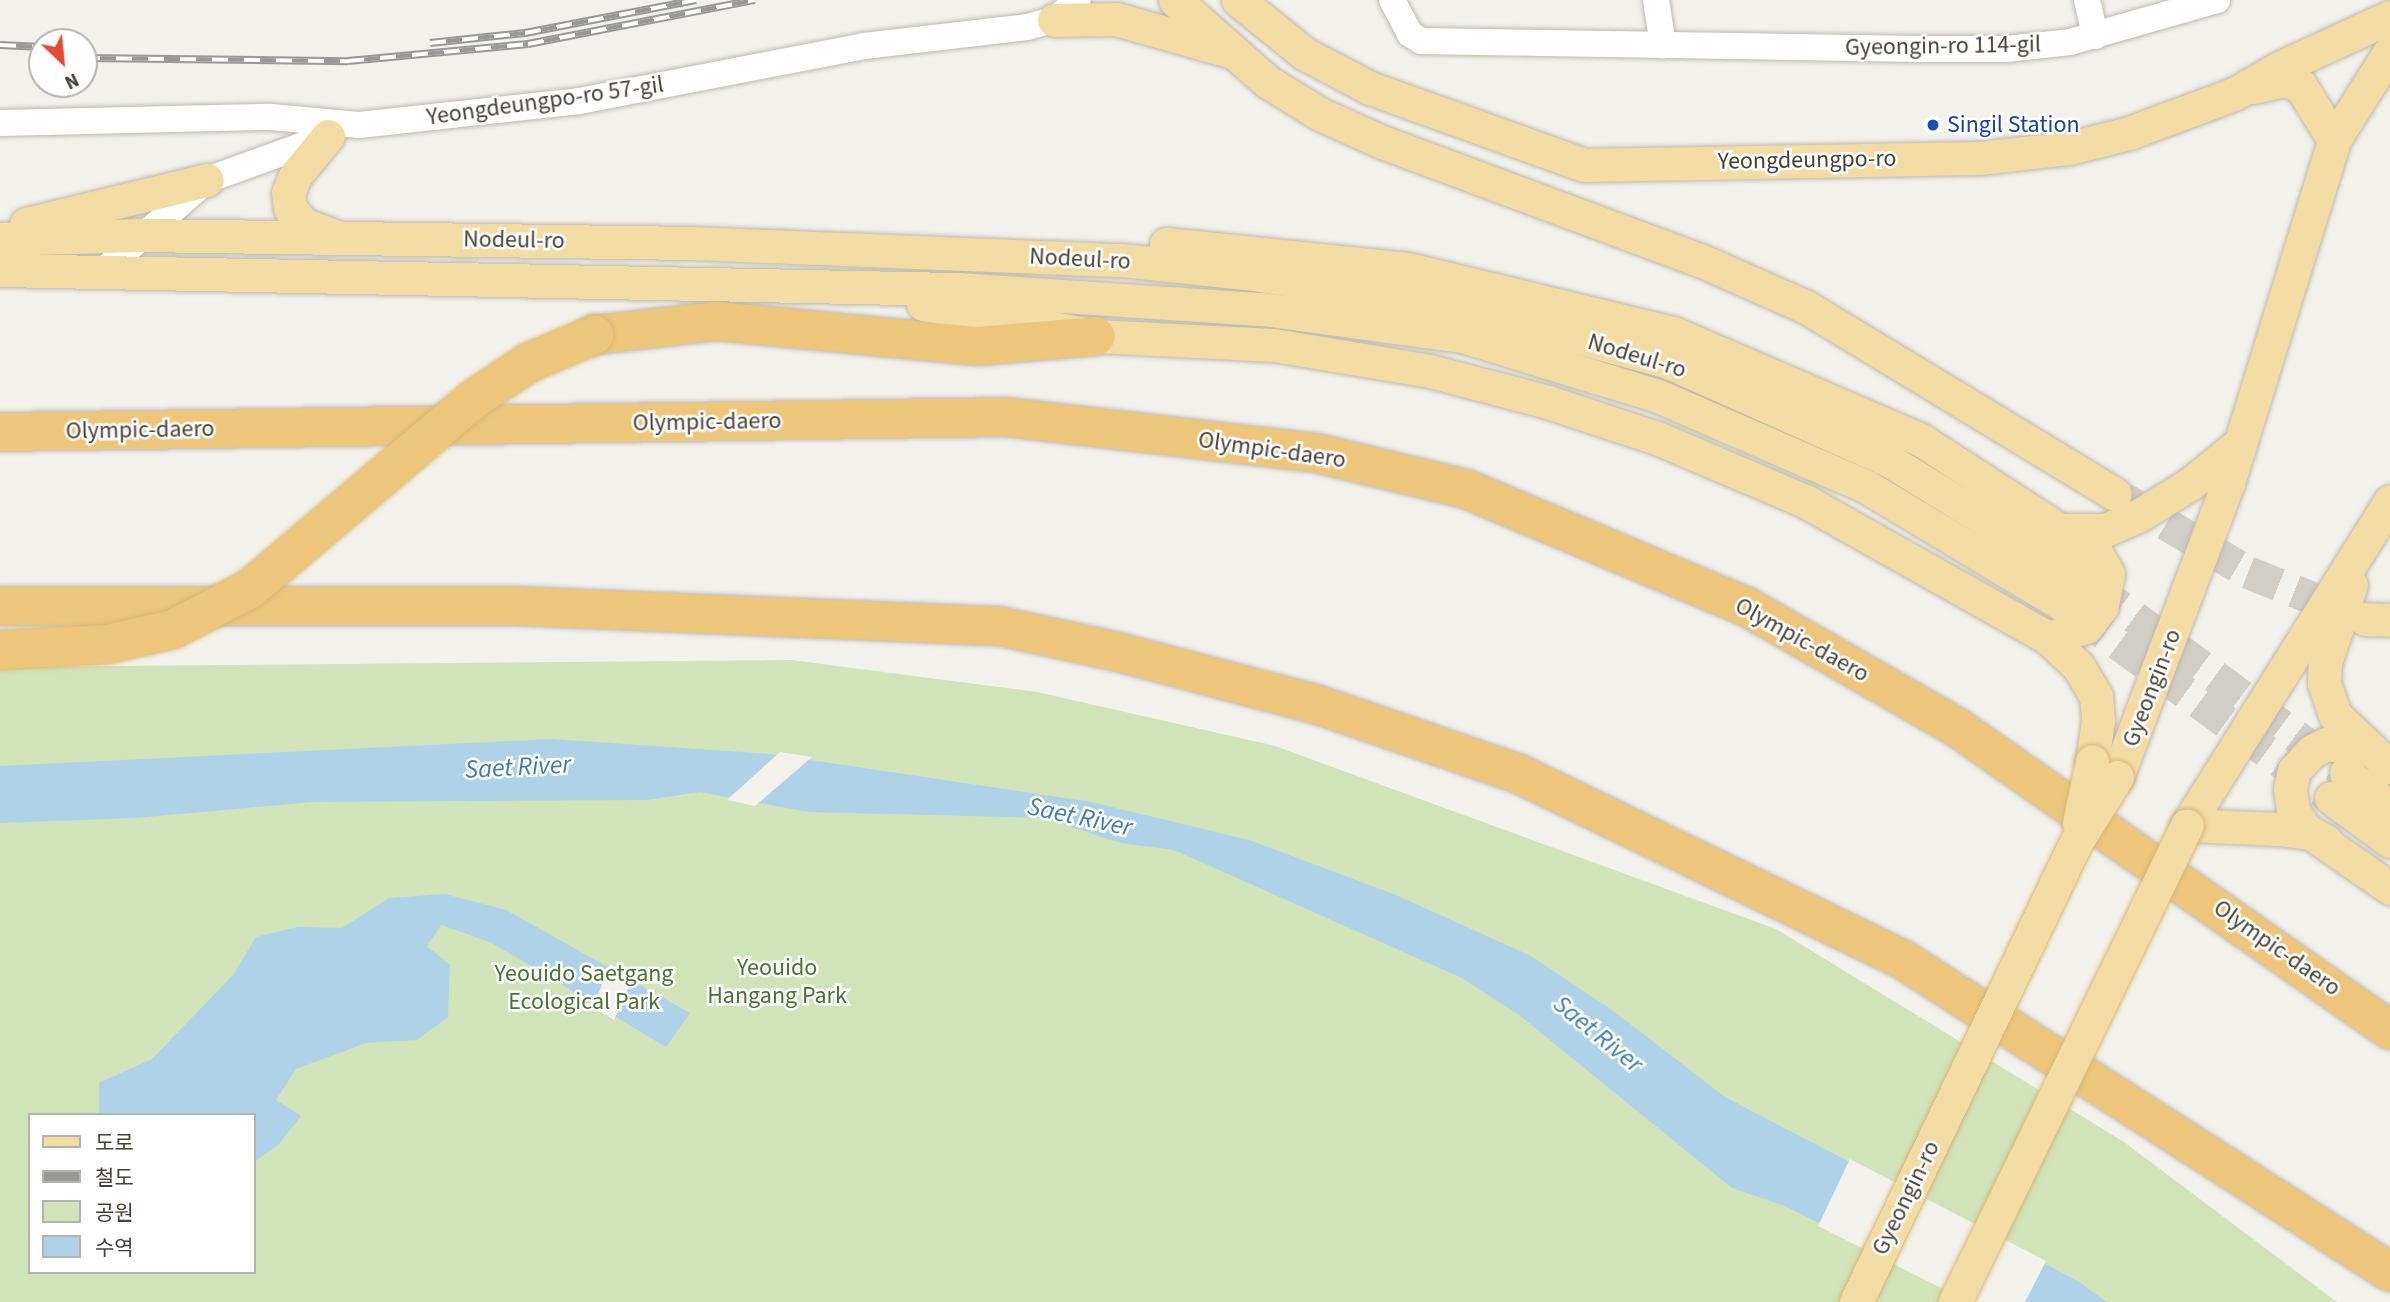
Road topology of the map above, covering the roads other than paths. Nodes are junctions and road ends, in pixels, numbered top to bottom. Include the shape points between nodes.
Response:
1 (1175, 0) edge
2 (1238, 0) edge
3 (1392, 0) edge
4 (1656, 0) edge
5 (2087, 0) edge
6 (2217, 0) edge
7 (1066, 10) edge
8 (2390, 17) edge
9 (2095, 36) junction
10 (1663, 45) junction
11 (1230, 51) junction
12 (2390, 51) edge
13 (2243, 90) junction
14 (0, 123) edge
15 (359, 125) junction
16 (328, 136) junction
17 (2334, 140) junction
18 (1435, 161) junction
19 (1584, 165) junction
20 (207, 180) junction
21 (0, 229) edge
22 (140, 235) junction
23 (341, 238) junction
24 (0, 239) edge
25 (692, 243) junction
26 (0, 270) edge
27 (103, 270) junction
28 (845, 289) junction
29 (1096, 336) junction
30 (0, 432) edge
31 (2238, 445) junction
32 (2115, 494) tunnel mouth
33 (2390, 501) edge
34 (2062, 530) junction
35 (2366, 539) junction
36 (0, 606) edge
37 (2048, 638) junction
38 (0, 650) edge
39 (2381, 759) edge
40 (2105, 769) junction
41 (2390, 807) edge
42 (2187, 825) junction
43 (2326, 841) junction
44 (2390, 841) edge
45 (2390, 888) edge
46 (2273, 944) junction
47 (2390, 1002) edge
48 (2390, 1030) edge
49 (2390, 1272) edge
50 (1856, 1302) edge
51 (1955, 1302) edge

1 - 11 main road
2 - 19 main road, Yeongdeungpo-ro via 1306,54 1370,88
3 - 10 street, Gyeongin-ro 114-gil via 1410,34 1422,41
4 - 10 street
5 - 9 street
6 - 9 street, Gyeongin-ro 114-gil
7 - 11 main road
7 - 15 street, Yeongdeungpo-ro 57-gil via 579,101
8 - 13 main road, Yeongdeungpo-ro via 2279,68
9 - 10 street, Gyeongin-ro 114-gil via 2006,49
11 - 18 main road via 1320,114
12 - 17 main road, Gyeongin-ro
13 - 17 main road via 2284,80 2301,85
13 - 19 main road, Yeongdeungpo-ro via 2129,133 2070,148 1979,158
14 - 15 street, Yeongdeungpo-ro 57-gil via 271,117
15 - 16 street
16 - 20 street
16 - 23 main road via 295,176 288,193 290,208 303,224
17 - 31 main road, Gyeongin-ro
18 - 19 main road
18 - 32 main road via 1699,260 1807,307
20 - 21 main road
20 - 22 street
22 - 23 main road, Nodeul-ro
22 - 24 main road, Nodeul-ro
22 - 27 street
23 - 25 main road, Nodeul-ro
25 - 28 main road, Nodeul-ro via 1121,260 1254,274 1489,313 1668,362 1890,461 2086,600 1867,487 1658,396 1462,336 1262,309 958,289
25 - 34 main road via 1011,234 1242,248 1408,269 1673,333 1921,440
26 - 27 main road, Nodeul-ro
27 - 28 main road, Nodeul-ro
28 - 29 main road
29 - 37 main road via 1274,345 1430,371 1548,402 1657,438 1805,501
29 - 38 highway, bridge via 978,345 716,321 594,335 528,363 474,399 250,589 173,629 107,645
30 - 46 highway, Olympic-daero via 1006,417 1316,453 1466,489 1747,607 1958,728
31 - 34 main road via 2190,484 2138,516 2105,530
31 - 40 main road, Gyeongin-ro via 2184,607
33 - 35 main road
34 - 37 main road via 2096,553 2108,574 2102,606 2086,627
35 - 39 main road via 2325,663 2324,683 2329,706
35 - 42 main road
36 - 49 highway via 516,606 999,626 1318,705 1519,774 1905,961
37 - 40 main road via 2078,666 2096,696
39 - 43 main road via 2326,744 2294,770 2290,789 2293,811 2305,829
40 - 50 main road, Gyeongin-ro, bridge via 2074,844
41 - 44 main road via 2339,785
42 - 43 main road via 2277,829 2311,833
42 - 51 main road, bridge
43 - 45 main road
46 - 47 highway
46 - 48 highway, Olympic-daero

